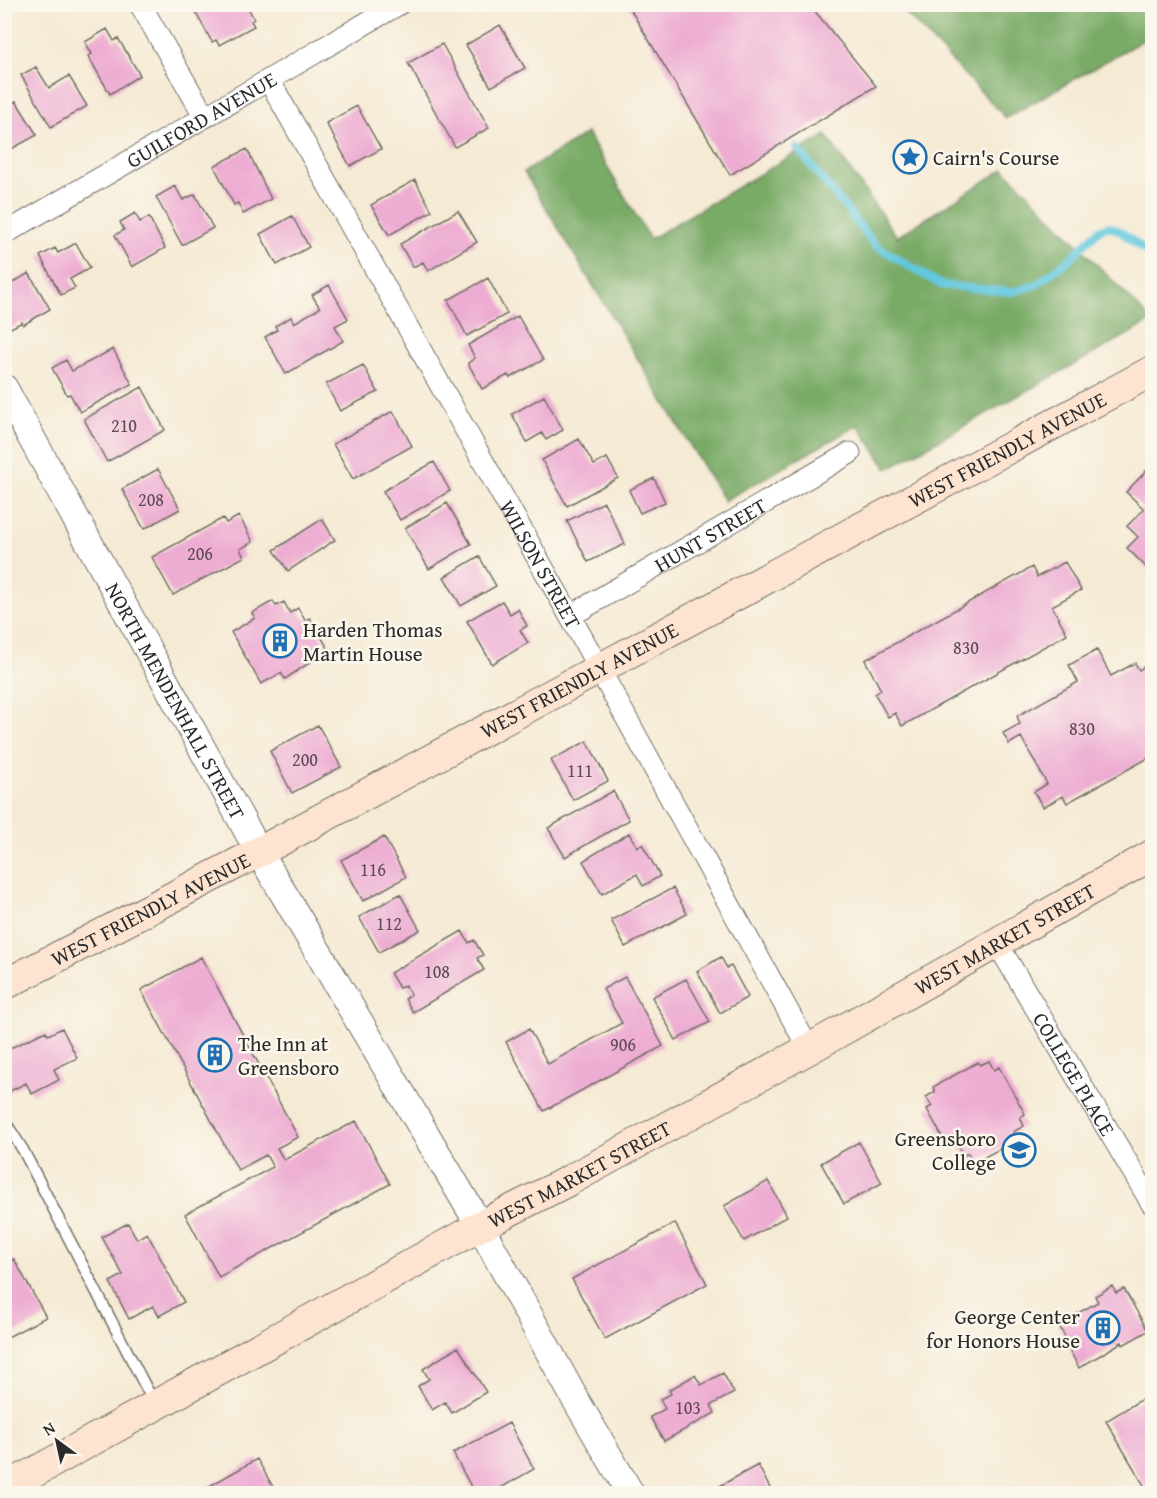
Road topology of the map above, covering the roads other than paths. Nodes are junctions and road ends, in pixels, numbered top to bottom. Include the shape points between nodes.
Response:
1 (140, 4) edge
2 (399, 4) edge
3 (269, 80) junction
4 (205, 117) junction
5 (4, 234) edge
6 (1152, 371) edge
7 (4, 388) edge
8 (850, 453) dead end
9 (570, 616) junction
10 (599, 670) junction
11 (259, 852) junction
12 (1152, 855) edge
13 (997, 943) junction
14 (4, 985) edge
15 (809, 1048) junction
16 (4, 1120) edge
17 (1152, 1203) edge
18 (480, 1226) junction
19 (156, 1406) junction
20 (4, 1489) edge
21 (631, 1494) edge

1 - 4 street
2 - 3 street, GUILFORD AVENUE
3 - 4 street, GUILFORD AVENUE
3 - 9 street, WILSON STREET
4 - 5 street, GUILFORD AVENUE
6 - 10 main road, WEST FRIENDLY AVENUE
7 - 11 street, NORTH MENDENHALL STREET
8 - 9 street, HUNT STREET
9 - 10 street, WILSON STREET
10 - 11 main road, WEST FRIENDLY AVENUE
10 - 15 street, WILSON STREET
11 - 14 main road, WEST FRIENDLY AVENUE
11 - 18 street, NORTH MENDENHALL STREET
12 - 13 main road, WEST MARKET STREET
13 - 15 main road, WEST MARKET STREET
13 - 17 street, COLLEGE PLACE
15 - 18 main road, WEST MARKET STREET
16 - 19 lane
18 - 19 main road, WEST MARKET STREET
18 - 21 street, NORTH MENDENHALL STREET
19 - 20 main road, WEST MARKET STREET

